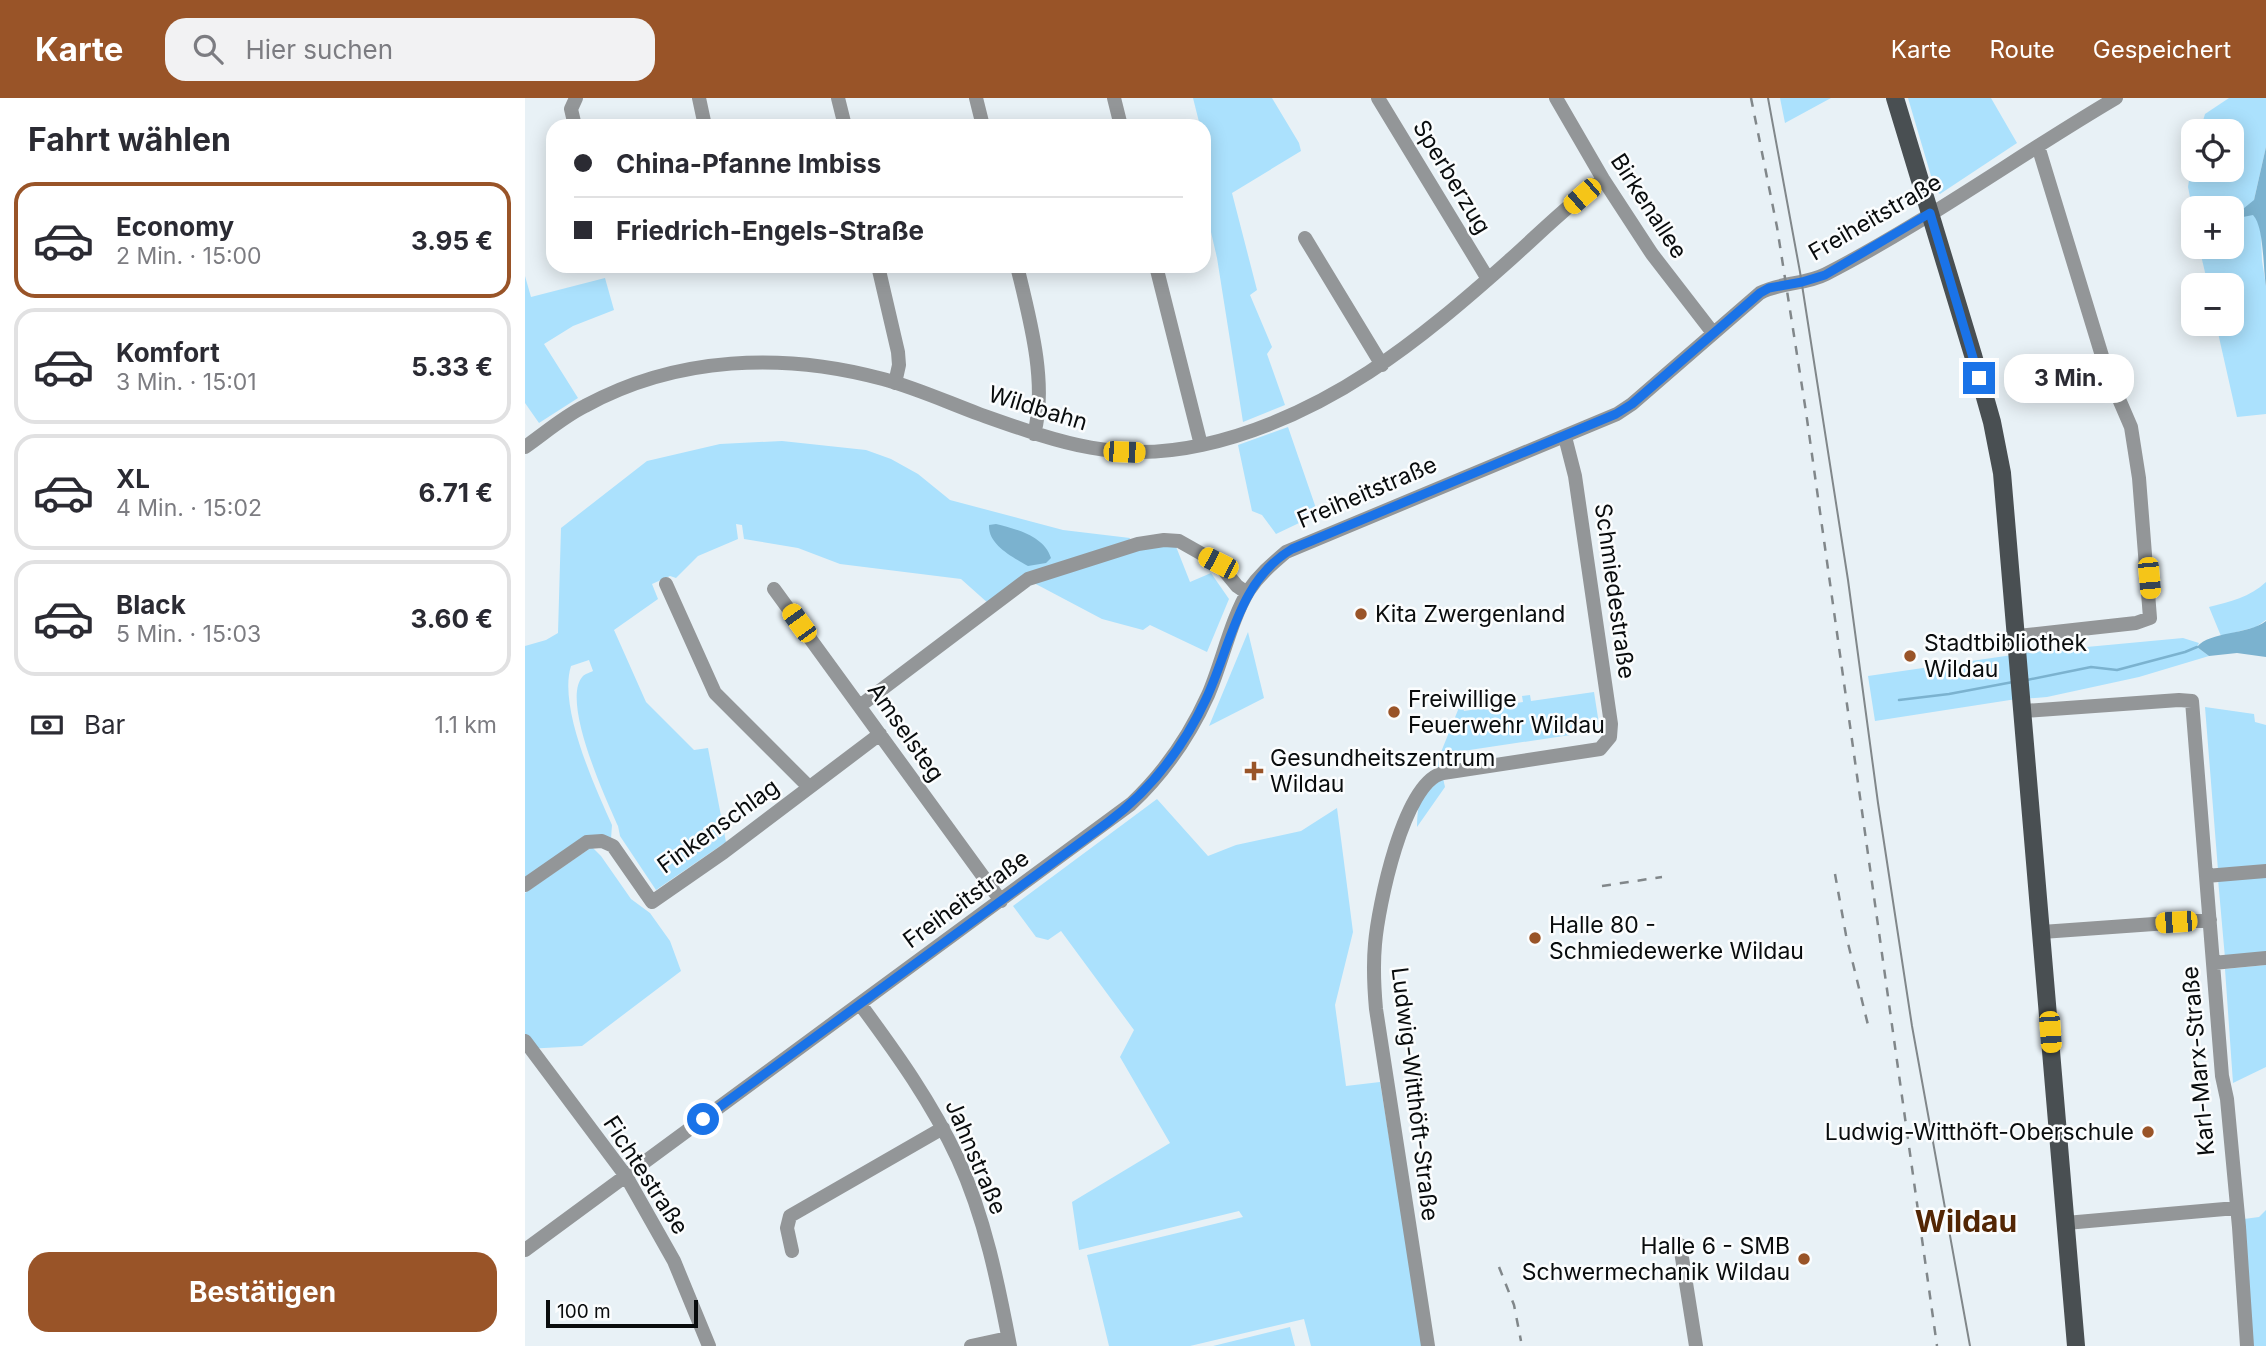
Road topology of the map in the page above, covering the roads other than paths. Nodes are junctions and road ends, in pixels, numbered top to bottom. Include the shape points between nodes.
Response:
1 (699, 98) edge
2 (838, 98) edge
3 (976, 98) edge
4 (1114, 98) edge
5 (1378, 98) edge
6 (1556, 98) edge
7 (1895, 98) edge
8 (2116, 98) edge
9 (574, 100) edge
10 (573, 119) edge
11 (704, 119) edge
12 (843, 119) edge
13 (981, 119) edge
14 (1119, 119) edge
15 (2038, 146) junction
16 (1603, 179) junction
17 (1930, 213) junction
18 (1305, 237) dead end
19 (880, 273) edge
20 (1019, 273) edge
21 (1158, 273) edge
22 (1488, 279) junction
23 (1713, 333) junction
24 (1382, 366) junction
25 (895, 383) junction
26 (1034, 434) junction
27 (1565, 437) junction
28 (1201, 445) junction
29 (525, 447) edge
30 (666, 584) dead end
31 (774, 589) dead end
32 (1247, 593) junction
33 (2018, 643) junction
34 (861, 705) junction
35 (2024, 706) junction
36 (880, 734) junction
37 (1600, 749) joint
38 (809, 787) junction
39 (2266, 871) edge
40 (2206, 876) junction
41 (525, 885) edge
42 (1001, 901) junction
43 (2210, 919) junction
44 (2042, 932) junction
45 (2266, 958) edge
46 (2213, 963) junction
47 (860, 1004) junction
48 (525, 1041) edge
49 (943, 1128) junction
50 (626, 1177) junction
51 (2236, 1208) junction
52 (2066, 1223) junction
53 (1680, 1245) dead end
54 (525, 1250) edge
55 (792, 1251) dead end
56 (1009, 1342) edge
57 (709, 1346) edge
58 (971, 1346) edge
59 (1428, 1346) edge
60 (1696, 1346) edge
61 (2076, 1346) edge
62 (2247, 1346) edge

1 - 11 street
2 - 12 street
3 - 13 street
4 - 14 street
5 - 22 street, Sperberzug
6 - 16 street, Birkenallee
7 - 17 main road
8 - 15 street, Freiheitstraße
9 - 10 street
15 - 17 street, Freiheitstraße
15 - 33 street via 2106,369 2131,428 2150,618
16 - 22 street, Wildbahn
16 - 23 street, Birkenallee via 1652,254
17 - 23 street, Freiheitstraße via 1825,275 1769,288
17 - 33 main road via 2001,461
18 - 24 street
19 - 25 street via 898,352
20 - 26 street via 1038,380
21 - 28 street
22 - 24 street, Wildbahn
23 - 27 street, Freiheitstraße via 1632,404
24 - 28 street, Wildbahn via 1285,418
25 - 26 street, Wildbahn
25 - 29 street, Wildbahn via 837,368 788,362 689,370 589,404
26 - 28 street, Wildbahn via 1124,452
27 - 32 street, Freiheitstraße via 1292,549 1265,570
27 - 37 street, Schmiedestraße via 1575,476 1612,726
30 - 38 street via 715,693
31 - 34 street, Amselsteg
32 - 34 street via 1218,563 1179,541 1137,544 1028,579
32 - 42 street, Freiheitstraße via 1207,696 1162,772 1114,818
33 - 35 main road
34 - 36 street, Amselsteg
35 - 40 street, Karl-Marx-Straße via 2192,701
35 - 44 main road
36 - 38 street, Finkenschlag
36 - 42 street, Amselsteg
37 - 59 street, Ludwig-Witthöft-Straße via 1436,774 1415,798 1394,850 1379,914 1374,991
38 - 41 street, Finkenschlag via 652,902 618,852 602,841 587,842
39 - 40 street
40 - 43 street, Karl-Marx-Straße
42 - 47 street, Freiheitstraße
43 - 44 street
43 - 46 street, Karl-Marx-Straße
44 - 52 main road
45 - 46 street
46 - 51 street, Karl-Marx-Straße
47 - 49 street, Jahnstraße
47 - 50 street, Freiheitstraße
48 - 50 street, Fichtestraße
49 - 55 street via 790,1216 787,1228
49 - 56 street, Jahnstraße via 984,1230
50 - 54 street, Freiheitstraße
50 - 57 street, Fichtestraße via 674,1261
51 - 52 street
51 - 62 street, Karl-Marx-Straße
52 - 61 main road
53 - 60 street
56 - 58 street

